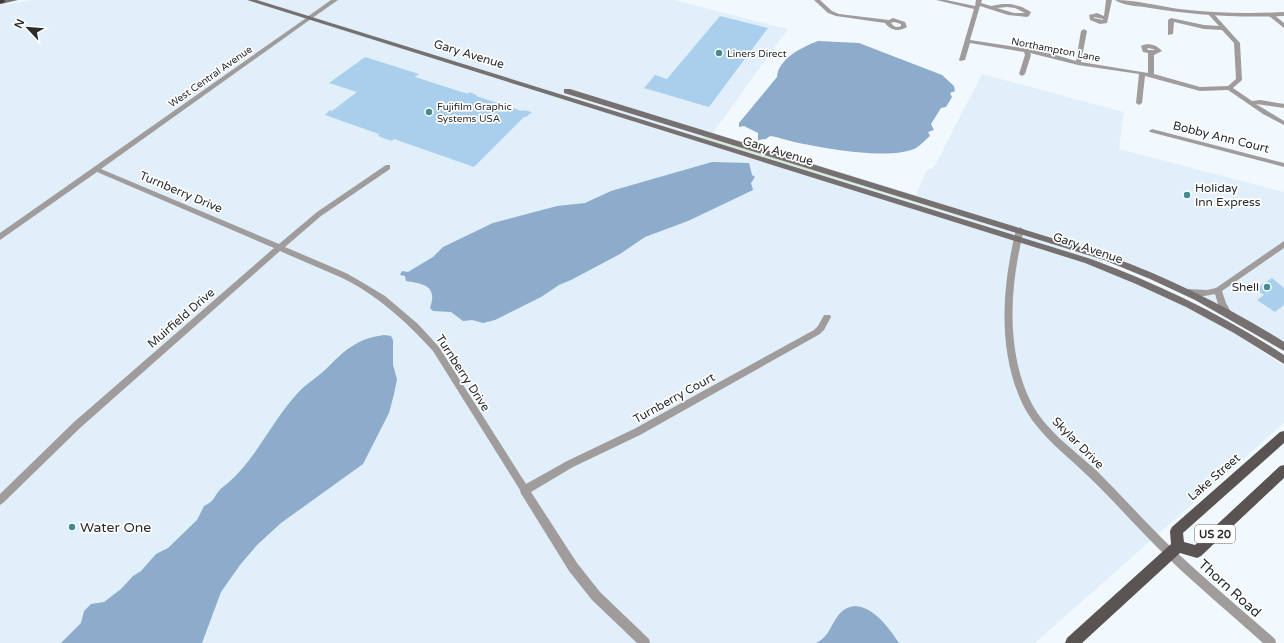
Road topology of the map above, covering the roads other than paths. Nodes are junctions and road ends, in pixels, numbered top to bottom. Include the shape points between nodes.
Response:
1 (14, 0) edge
2 (250, 0) edge
3 (271, 0) edge
4 (335, 0) edge
5 (817, 0) edge
6 (939, 0) edge
7 (1109, 0) edge
8 (1118, 0) edge
9 (1, 1) edge
10 (978, 4) edge
11 (993, 7) junction
12 (1210, 14) junction
13 (1284, 14) edge
14 (1271, 15) junction
15 (313, 16) junction
16 (1105, 18) dead end
17 (889, 22) dead end
18 (1284, 26) edge
19 (1222, 28) junction
20 (1084, 31) dead end
21 (1170, 34) dead end
22 (968, 41) junction
23 (1026, 51) junction
24 (1151, 53) dead end
25 (962, 60) dead end
26 (1078, 62) junction
27 (1142, 73) junction
28 (1022, 74) dead end
29 (1151, 76) junction
30 (1229, 88) junction
31 (1139, 103) dead end
32 (1251, 104) junction
33 (1284, 106) edge
34 (1284, 123) edge
35 (1152, 131) dead end
36 (1284, 165) edge
37 (388, 167) dead end
38 (96, 169) junction
39 (1019, 235) junction
40 (0, 237) edge
41 (1284, 244) edge
42 (279, 248) junction
43 (1218, 290) junction
44 (1188, 292) junction
45 (1227, 312) junction
46 (827, 317) dead end
47 (1284, 347) edge
48 (1284, 360) edge
49 (1284, 436) edge
50 (1284, 470) edge
51 (524, 491) junction
52 (0, 500) edge
53 (1175, 550) junction
54 (645, 643) edge
55 (1072, 643) edge
56 (1271, 643) edge

1 - 9 main road
2 - 15 main road, Gary Avenue
3 - 15 main road, Gary Avenue
4 - 15 street, West Central Avenue
5 - 17 street via 830,12 838,15
6 - 10 street
7 - 16 street
8 - 12 street
10 - 11 street
10 - 22 street
11 - 11 street via 999,12 1018,16 1028,15 1028,12 1016,6
12 - 14 street
12 - 19 street
13 - 14 street
14 - 18 street
15 - 38 street, West Central Avenue
15 - 39 main road, Gary Avenue
19 - 21 street via 1171,20
19 - 30 street via 1238,45 1239,80
20 - 26 street
22 - 23 street, Northampton Lane
22 - 25 street
23 - 26 street, Northampton Lane
23 - 28 street via 1028,55
24 - 29 street
26 - 27 street, Northampton Lane
27 - 29 street, Northampton Lane
27 - 31 street
29 - 30 street via 1191,88
30 - 32 street
32 - 33 street via 1260,102
32 - 34 street
35 - 36 street, Bobby Ann Court
37 - 42 street, Muirfield Drive via 320,214
38 - 40 street, West Central Avenue
38 - 42 street, Turnberry Drive
39 - 44 main road, Gary Avenue via 1107,258
39 - 48 main road, Gary Avenue via 1163,291 1247,335
39 - 53 street, Skylar Drive via 1011,272 1008,306 1016,370 1028,403 1050,436
41 - 43 street
42 - 51 street, Turnberry Drive via 365,287 395,307 418,329 436,349
42 - 52 street, Muirfield Drive via 77,425
43 - 44 street via 1207,293
43 - 45 street
44 - 45 main road, Gary Avenue
45 - 47 main road, Gary Avenue
46 - 51 street, Turnberry Court via 817,332 637,432 570,464
49 - 53 main road, Lake Street / US 20 via 1176,530
50 - 53 main road, US 20 via 1197,552
51 - 54 street, Turnberry Drive via 573,567 601,600
53 - 55 main road
53 - 56 street, Thorn Road

